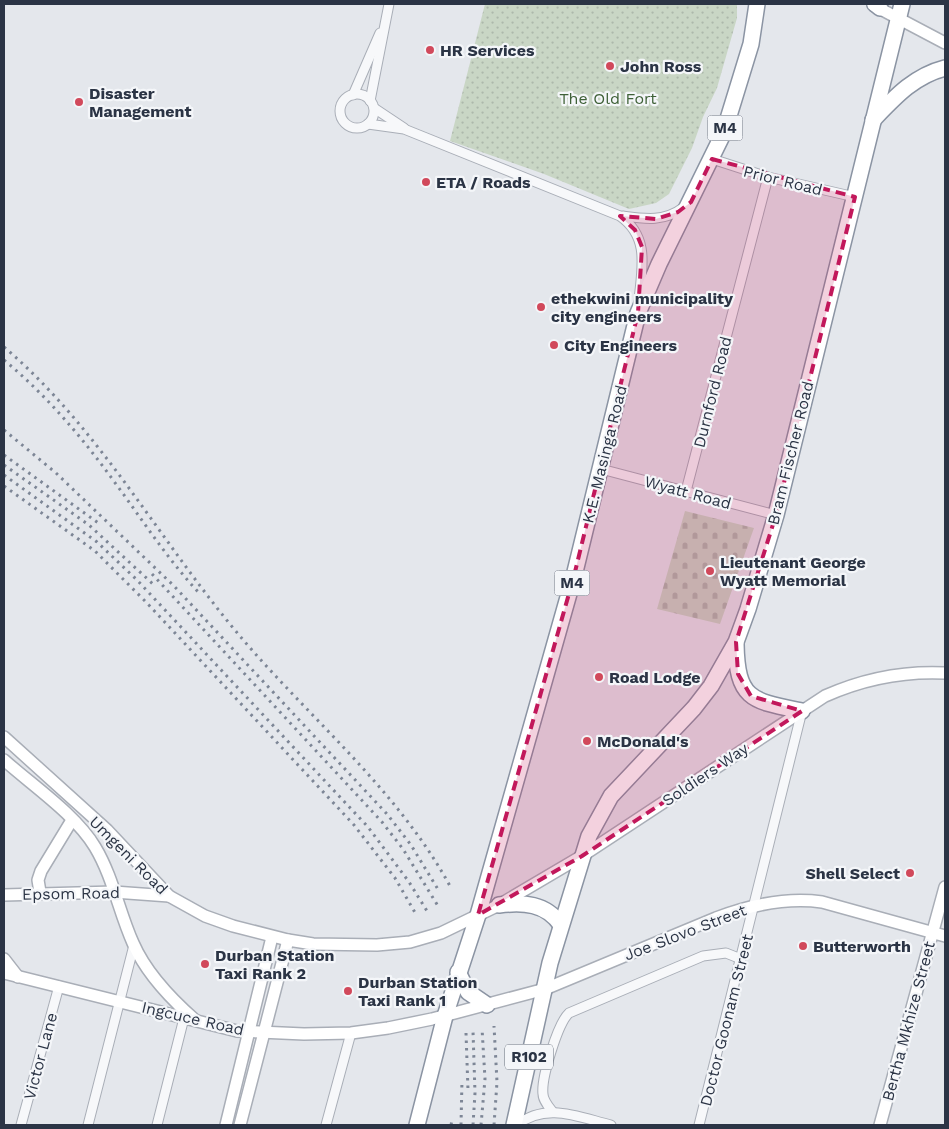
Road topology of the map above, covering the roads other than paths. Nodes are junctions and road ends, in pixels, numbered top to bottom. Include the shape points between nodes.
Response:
1 (389, 4) edge
2 (746, 4) edge
3 (757, 4) edge
4 (876, 5) edge
5 (900, 11) edge
6 (382, 29) junction
7 (752, 37) junction
8 (945, 43) edge
9 (945, 68) edge
10 (353, 95) junction
11 (372, 104) junction
12 (872, 120) junction
13 (368, 124) junction
14 (404, 129) junction
15 (712, 160) junction
16 (768, 177) junction
17 (855, 197) junction
18 (691, 202) junction
19 (620, 216) junction
20 (638, 312) junction
21 (601, 469) junction
22 (686, 491) junction
23 (776, 515) junction
24 (736, 642) junction
25 (945, 673) edge
26 (802, 711) junction
27 (4, 737) edge
28 (4, 760) edge
29 (72, 820) junction
30 (582, 856) junction
31 (4, 886) edge
32 (945, 888) edge
33 (40, 892) junction
34 (114, 892) junction
35 (16, 894) junction
36 (4, 895) edge
37 (169, 896) junction
38 (499, 905) junction
39 (755, 905) junction
40 (478, 915) junction
41 (561, 925) junction
42 (932, 932) junction
43 (945, 936) edge
44 (272, 937) junction
45 (288, 940) junction
46 (134, 945) junction
47 (4, 959) edge
48 (741, 959) junction
49 (458, 972) junction
50 (4, 974) edge
51 (18, 976) junction
52 (59, 986) junction
53 (545, 989) junction
54 (119, 1000) junction
55 (487, 1005) junction
56 (444, 1016) junction
57 (184, 1018) junction
58 (196, 1021) junction
59 (250, 1032) junction
60 (266, 1032) junction
61 (351, 1033) junction
62 (552, 1111) junction
63 (21, 1125) edge
64 (88, 1125) edge
65 (157, 1125) edge
66 (226, 1125) edge
67 (240, 1125) edge
68 (326, 1125) edge
69 (417, 1125) edge
70 (515, 1125) edge
71 (611, 1125) edge
72 (699, 1125) edge
73 (880, 1125) edge

1 - 6 street
2 - 7 highway
3 - 7 highway, K.E. Masinga Road / M4
4 - 5 main road
5 - 8 main road
5 - 12 highway, Bram Fischer Road
6 - 10 street
6 - 11 street
7 - 15 highway, K.E. Masinga Road / M4 via 734,103
9 - 12 highway via 913,81
10 - 11 street via 363,95
10 - 13 street via 342,105 342,118 353,127
11 - 13 street via 373,117
11 - 14 street
12 - 17 highway, Bram Fischer Road
13 - 14 street
14 - 19 street
15 - 16 street, Prior Road
15 - 18 highway, K.E. Masinga Road / M4
16 - 17 street, Prior Road
16 - 22 street, Durnford Road
17 - 23 highway, Bram Fischer Road
18 - 19 street via 678,212 656,219
18 - 20 highway, K.E. Masinga Road / M4
19 - 20 street via 635,230 642,246
20 - 21 highway, K.E. Masinga Road / M4
21 - 22 street, Wyatt Road
21 - 40 highway, K.E. Masinga Road / M4
22 - 23 street, Wyatt Road
23 - 24 highway, Bram Fischer Road
24 - 26 highway via 738,674 751,696 767,704
24 - 30 highway, Bram Fischer Road via 701,700 611,796
25 - 26 main road, Soldiers Way via 897,675 858,682
26 - 30 main road, Soldiers Way
26 - 39 street, Doctor Goonam Street
27 - 37 main road, Umgeni Road via 107,830
28 - 29 main road, Umgeni Road
29 - 33 main road via 41,871 38,880
29 - 34 main road, Umgeni Road via 95,848
30 - 38 main road, Soldiers Way
30 - 41 highway, R102
31 - 35 main road
32 - 42 main road, Bertha Mkhize Street
33 - 34 main road, Epsom Road
33 - 35 main road, Epsom Road
34 - 37 main road, Epsom Road
34 - 46 main road, Umgeni Road
35 - 36 main road, Epsom Road
37 - 44 main road, Umgeni Road via 205,916
38 - 40 main road, Soldiers Way
38 - 41 highway via 516,902 534,905 555,916
39 - 42 main road, Joe Slovo Street via 802,900 822,902
39 - 48 street, Doctor Goonam Street
39 - 53 main road, Joe Slovo Street
40 - 45 main road, Umgeni Road via 441,933 395,944 344,945
40 - 49 highway
41 - 53 highway, R102
42 - 43 main road, Joe Slovo Street
42 - 73 main road, Bertha Mkhize Street
44 - 45 main road, Umgeni Road
44 - 59 main road
45 - 60 main road
46 - 54 street
46 - 58 main road, Umgeni Road via 162,987
47 - 51 main road
48 - 62 street via 726,953 703,956 569,1013 558,1028 544,1082 543,1094
48 - 72 street, Doctor Goonam Street
49 - 55 highway via 468,992
49 - 56 highway
50 - 51 main road, Ingcuce Road
51 - 52 main road, Ingcuce Road
52 - 54 main road, Ingcuce Road
52 - 63 street, Victor Lane
53 - 55 main road
53 - 70 highway, R102
54 - 57 main road, Ingcuce Road
54 - 64 street
55 - 56 main road, Ingcuce Road
56 - 61 main road, Ingcuce Road
56 - 69 highway
57 - 58 main road, Ingcuce Road
57 - 65 street
58 - 59 main road, Ingcuce Road
59 - 60 main road, Ingcuce Road
59 - 66 main road
60 - 61 main road, Ingcuce Road
60 - 67 main road
61 - 68 street
62 - 70 street via 533,1115
62 - 71 street

